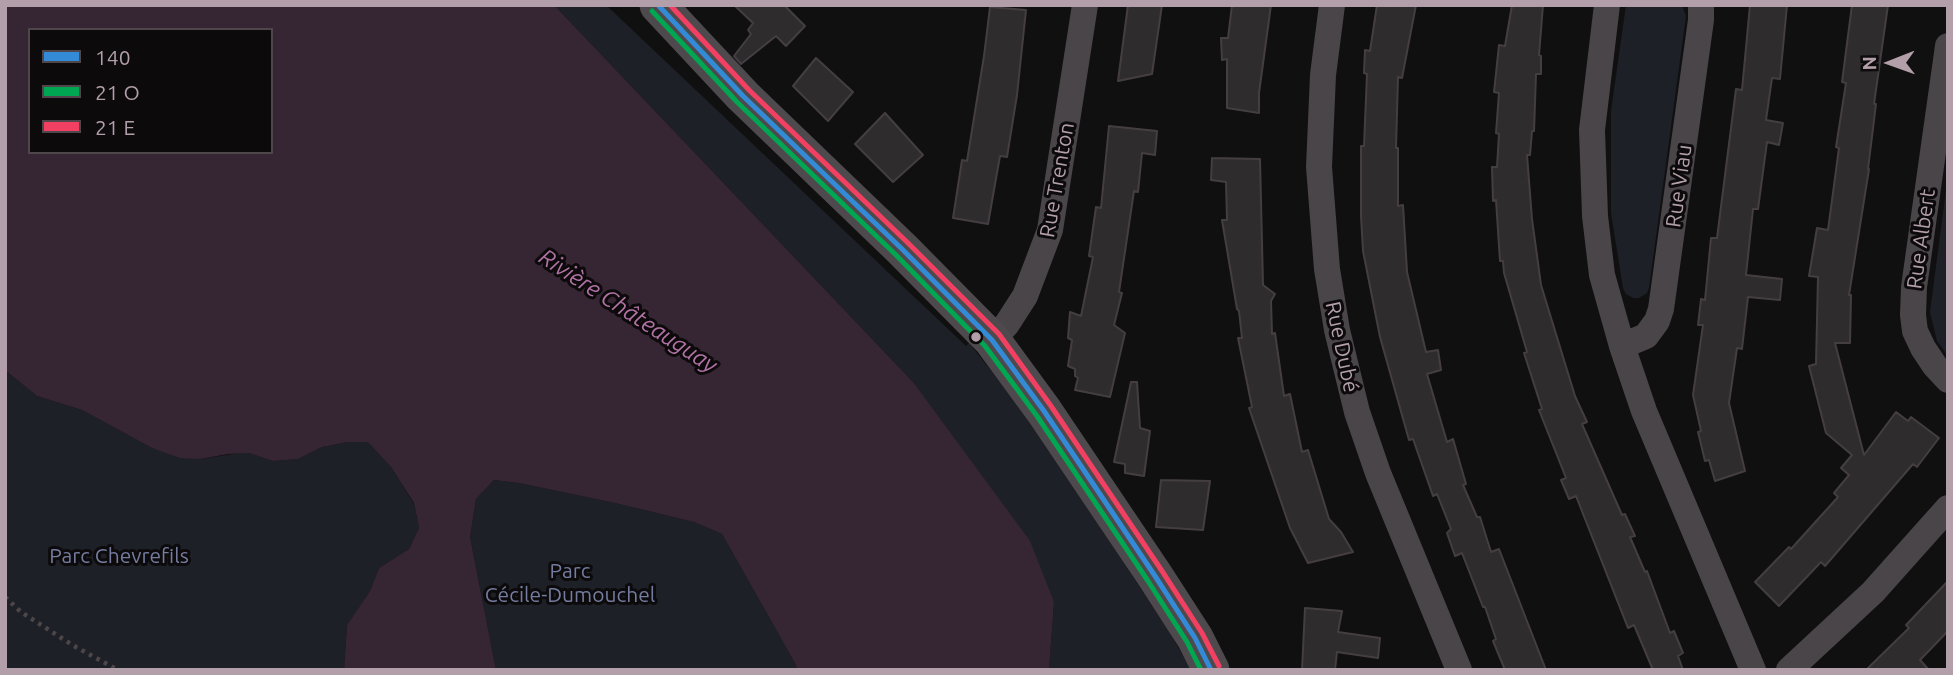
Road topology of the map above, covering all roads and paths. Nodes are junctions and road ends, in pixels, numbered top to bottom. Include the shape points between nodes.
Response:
1 (658, 5) edge
2 (1085, 5) edge
3 (1332, 5) edge
4 (1607, 5) edge
5 (1701, 5) edge
6 (1948, 46) edge
7 (992, 340) junction
8 (1622, 346) junction
9 (1948, 380) edge
10 (1948, 508) edge
11 (5, 597) edge
12 (118, 670) edge
13 (1211, 670) edge
14 (1459, 670) edge
15 (1753, 670) edge
16 (1789, 670) edge

1 - 7 street via 743,96
2 - 7 street, Rue Trenton via 1050,230 1025,296
3 - 14 street, Rue Dubé via 1322,85 1319,167 1337,330 1378,473
4 - 8 street via 1592,130 1593,186 1602,275
5 - 8 street, Rue Viau via 1661,309 1646,336
6 - 9 street, Rue Albert via 1913,315 1923,348
7 - 13 street via 1155,576
8 - 15 street via 1644,411
10 - 16 street via 1873,592
11 - 12 path via 63,640

